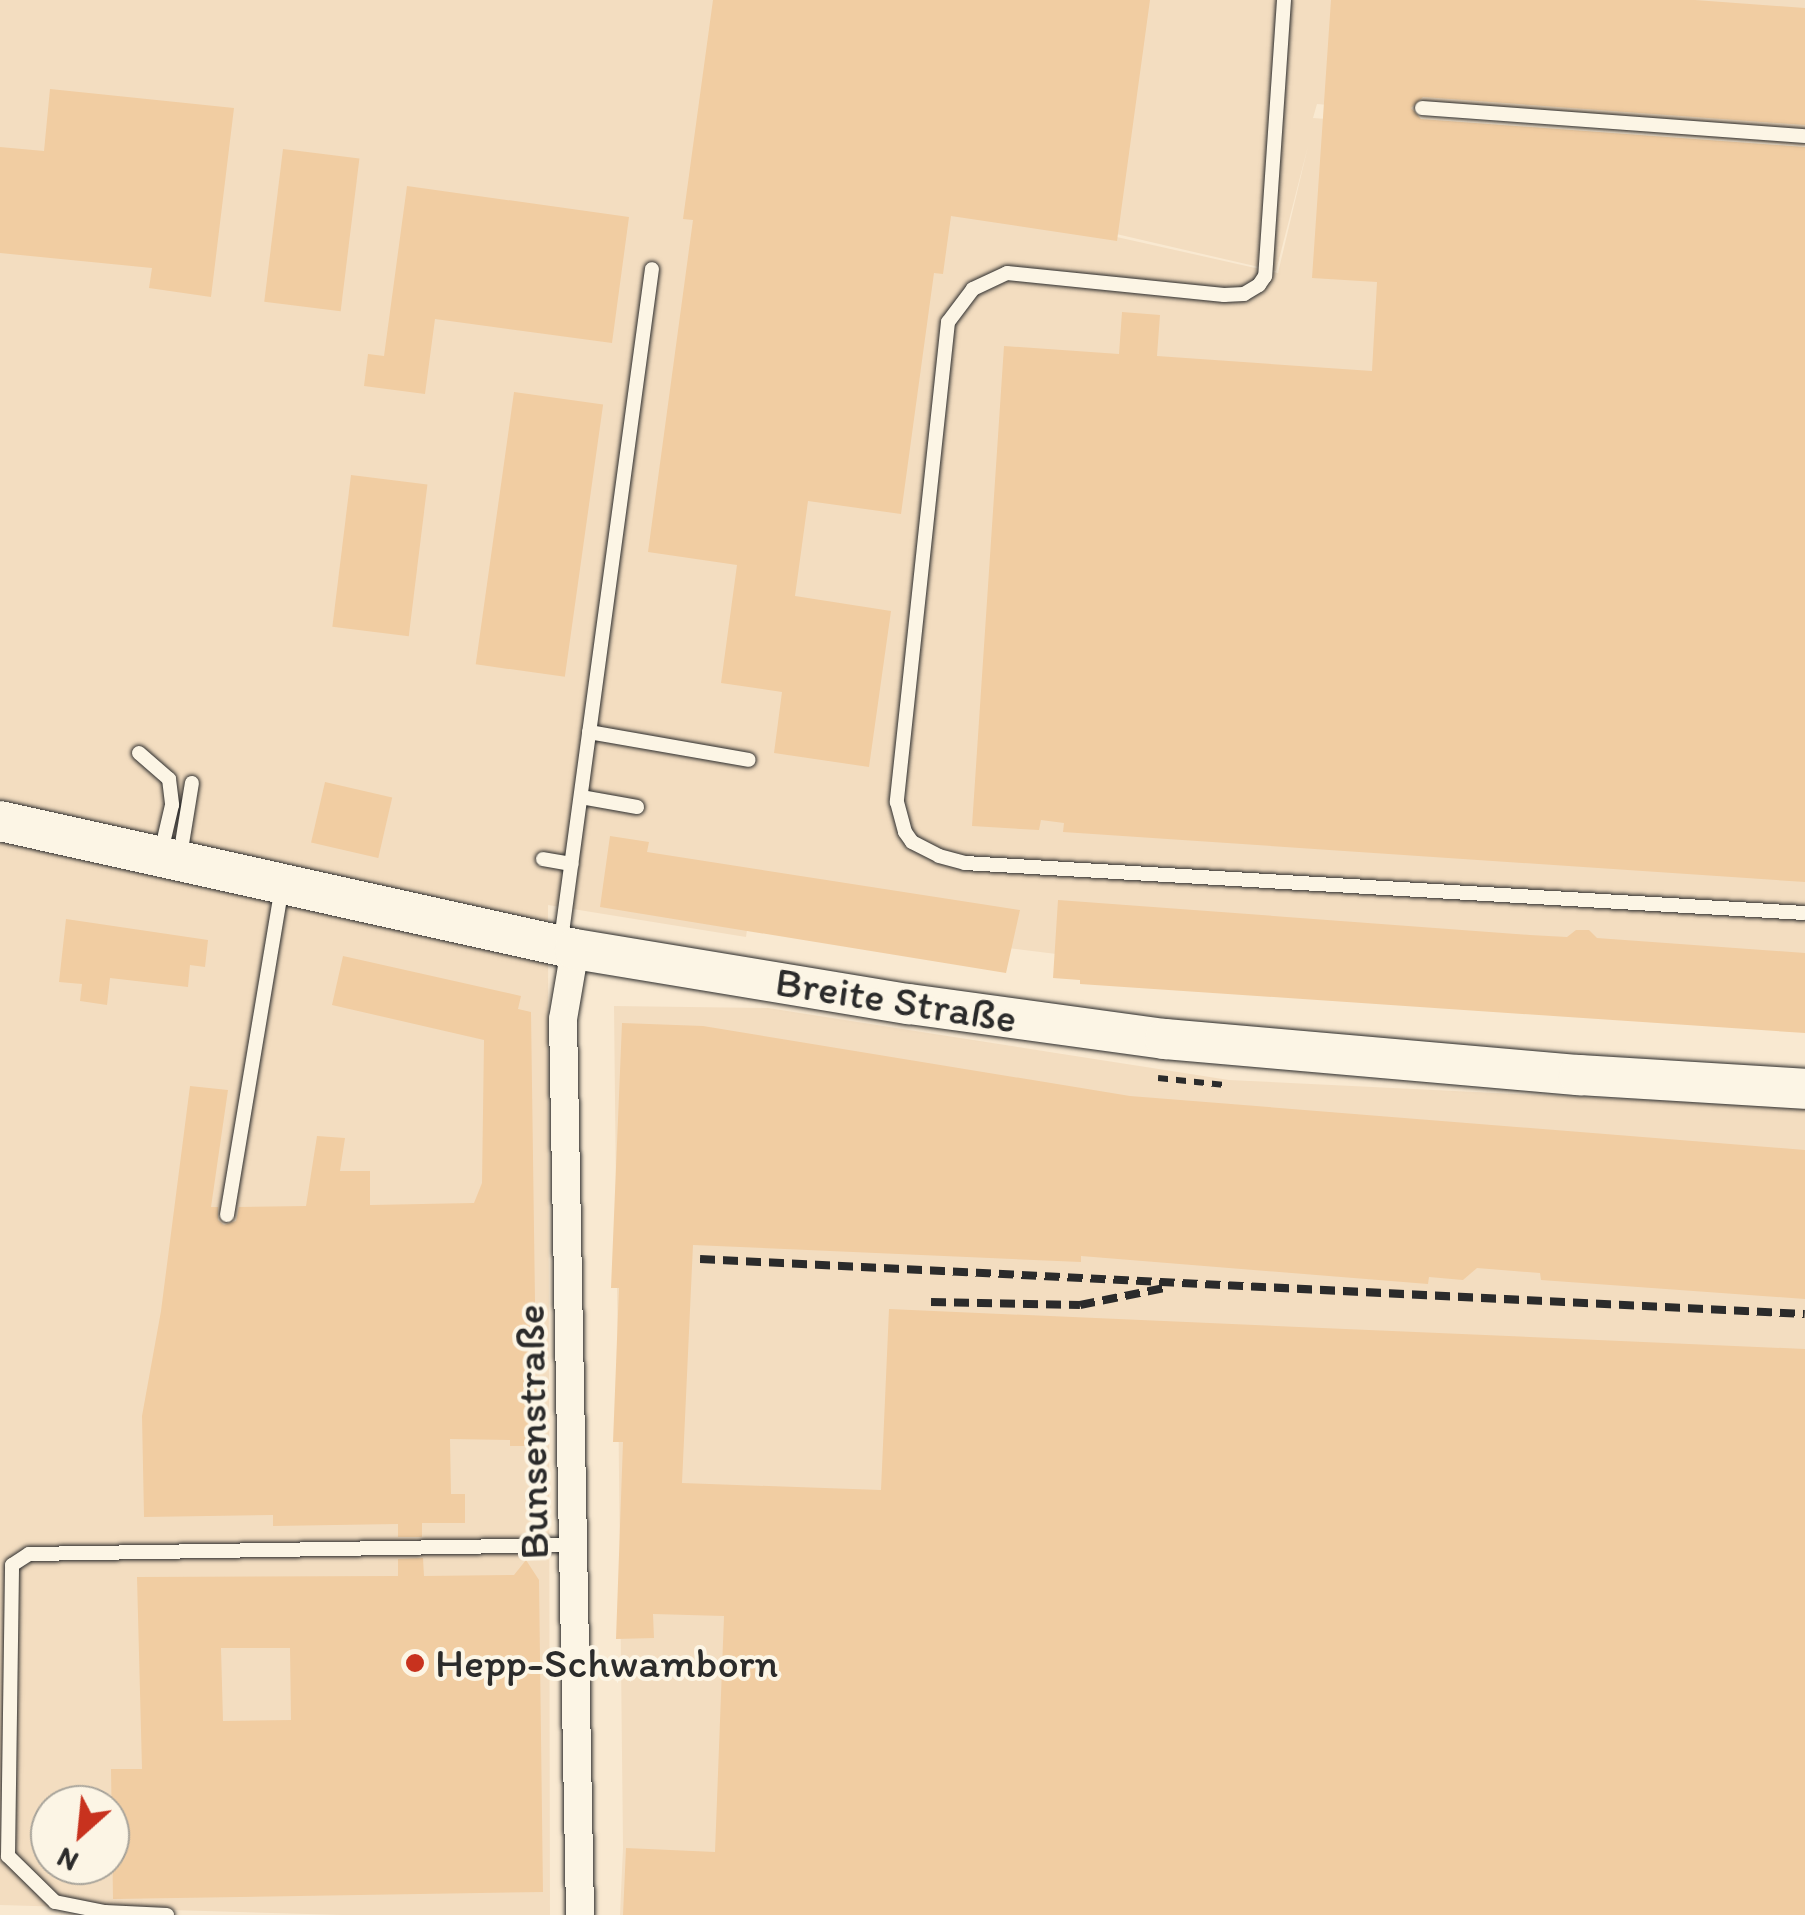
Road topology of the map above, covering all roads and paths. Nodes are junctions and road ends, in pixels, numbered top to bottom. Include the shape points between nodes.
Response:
1 (1284, 0) edge
2 (1422, 108) dead end
3 (1805, 136) edge
4 (652, 269) dead end
5 (589, 732) junction
6 (139, 753) dead end
7 (748, 760) dead end
8 (192, 783) dead end
9 (581, 796) junction
10 (637, 807) dead end
11 (0, 820) edge
12 (169, 859) junction
13 (543, 859) dead end
14 (572, 864) junction
15 (282, 884) junction
16 (1805, 914) edge
17 (568, 948) junction
18 (1805, 1088) edge
19 (227, 1215) dead end
20 (574, 1545) junction
21 (167, 1915) edge
22 (580, 1915) edge

1 - 16 lane via 1265,276 1259,286 1224,295 1007,273 974,288 948,322 897,802 905,832 922,847 965,863
2 - 3 lane
4 - 5 lane
5 - 7 lane
5 - 9 lane
6 - 12 lane via 168,780
8 - 12 lane
9 - 10 lane
9 - 14 lane
11 - 12 main road, Breite Straße
12 - 15 main road, Breite Straße
13 - 14 lane
14 - 17 lane
15 - 17 main road, Breite Straße
15 - 19 lane
17 - 18 main road, Breite Straße via 1165,1039
17 - 20 street, Bunsenstraße via 562,1019
20 - 21 lane via 29,1554 12,1565 8,1856 55,1902
20 - 22 street, Bunsenstraße

